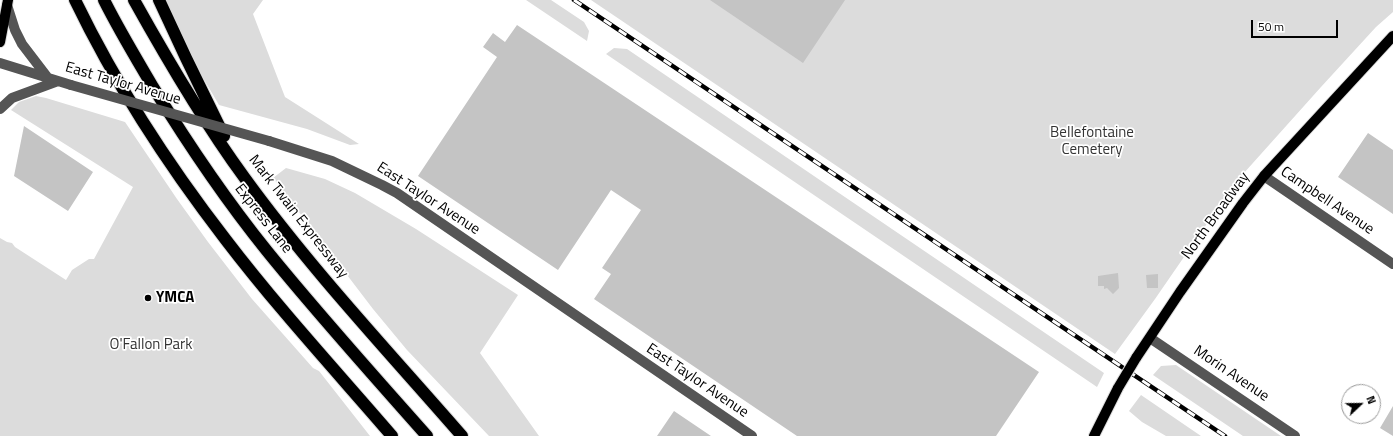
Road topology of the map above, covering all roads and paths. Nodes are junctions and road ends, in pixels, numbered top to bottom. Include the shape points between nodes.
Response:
1 (75, 0) edge
2 (104, 0) edge
3 (134, 0) edge
4 (159, 0) edge
5 (7, 2) edge
6 (1393, 36) edge
7 (0, 42) edge
8 (0, 63) edge
9 (48, 78) junction
10 (58, 81) junction
11 (0, 109) edge
12 (1264, 176) junction
13 (245, 178) junction
14 (1393, 264) edge
15 (1150, 338) junction
16 (392, 436) edge
17 (427, 436) edge
18 (462, 436) edge
19 (752, 436) edge
20 (1094, 436) edge
21 (1295, 436) edge

1 - 16 highway via 98,45 152,135 200,205 274,299
2 - 17 highway, Express Lane via 166,108 227,199 306,298
3 - 13 highway, Mark Twain Expressway via 188,93
4 - 13 highway
5 - 7 main road
5 - 9 street via 22,44
6 - 12 main road, North Broadway
8 - 9 street, East Taylor Avenue
9 - 10 street, East Taylor Avenue
10 - 11 street via 12,98
10 - 19 street, East Taylor Avenue, bridge via 332,161 382,185
12 - 14 street, Campbell Avenue
12 - 15 main road, North Broadway
13 - 18 highway, Mark Twain Expressway via 308,258
15 - 20 main road, North Broadway, bridge via 1118,388
15 - 21 street, Morin Avenue

